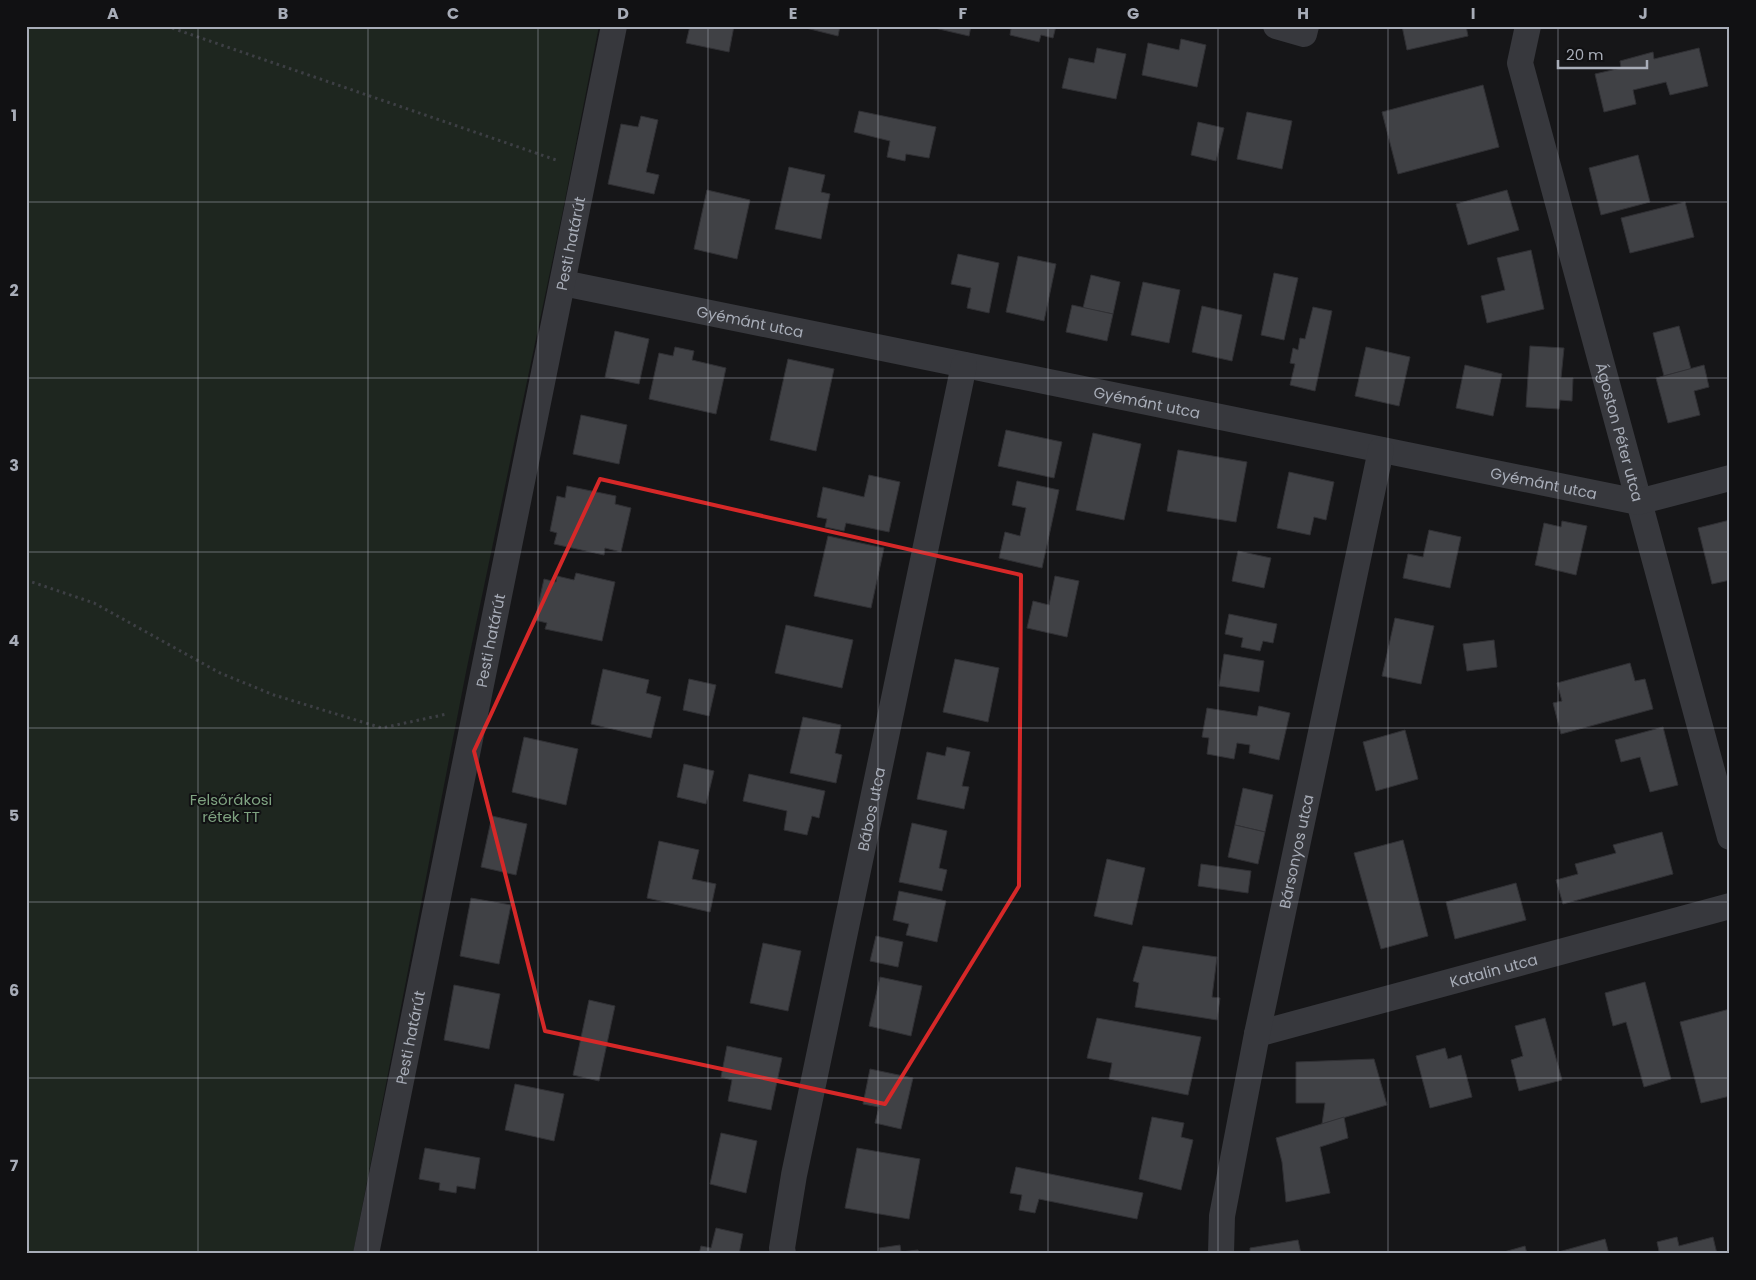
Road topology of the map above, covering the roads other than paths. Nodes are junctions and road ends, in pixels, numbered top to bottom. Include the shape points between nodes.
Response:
1 (614, 26) edge
2 (1276, 26) edge
3 (1306, 26) edge
4 (1528, 26) edge
5 (563, 283) junction
6 (964, 365) junction
7 (1381, 450) junction
8 (1730, 478) edge
9 (1638, 502) junction
10 (1730, 837) edge
11 (1730, 906) edge
12 (1257, 1034) junction
13 (366, 1254) edge
14 (782, 1254) edge
15 (1221, 1254) edge

1 - 5 street, Pesti határút
2 - 3 street via 1304,34
4 - 9 street, Ágoston Péter utca via 1520,63
5 - 6 street, Gyémánt utca
5 - 13 street, Pesti határút
6 - 7 street, Gyémánt utca
6 - 14 street, Bábos utca via 794,1175
7 - 9 street, Gyémánt utca
7 - 12 street, Bársonyos utca
8 - 9 street, Gyémánt utca
9 - 10 street, Ágoston Péter utca
11 - 12 street, Katalin utca
12 - 15 street, Bársonyos utca via 1222,1216

